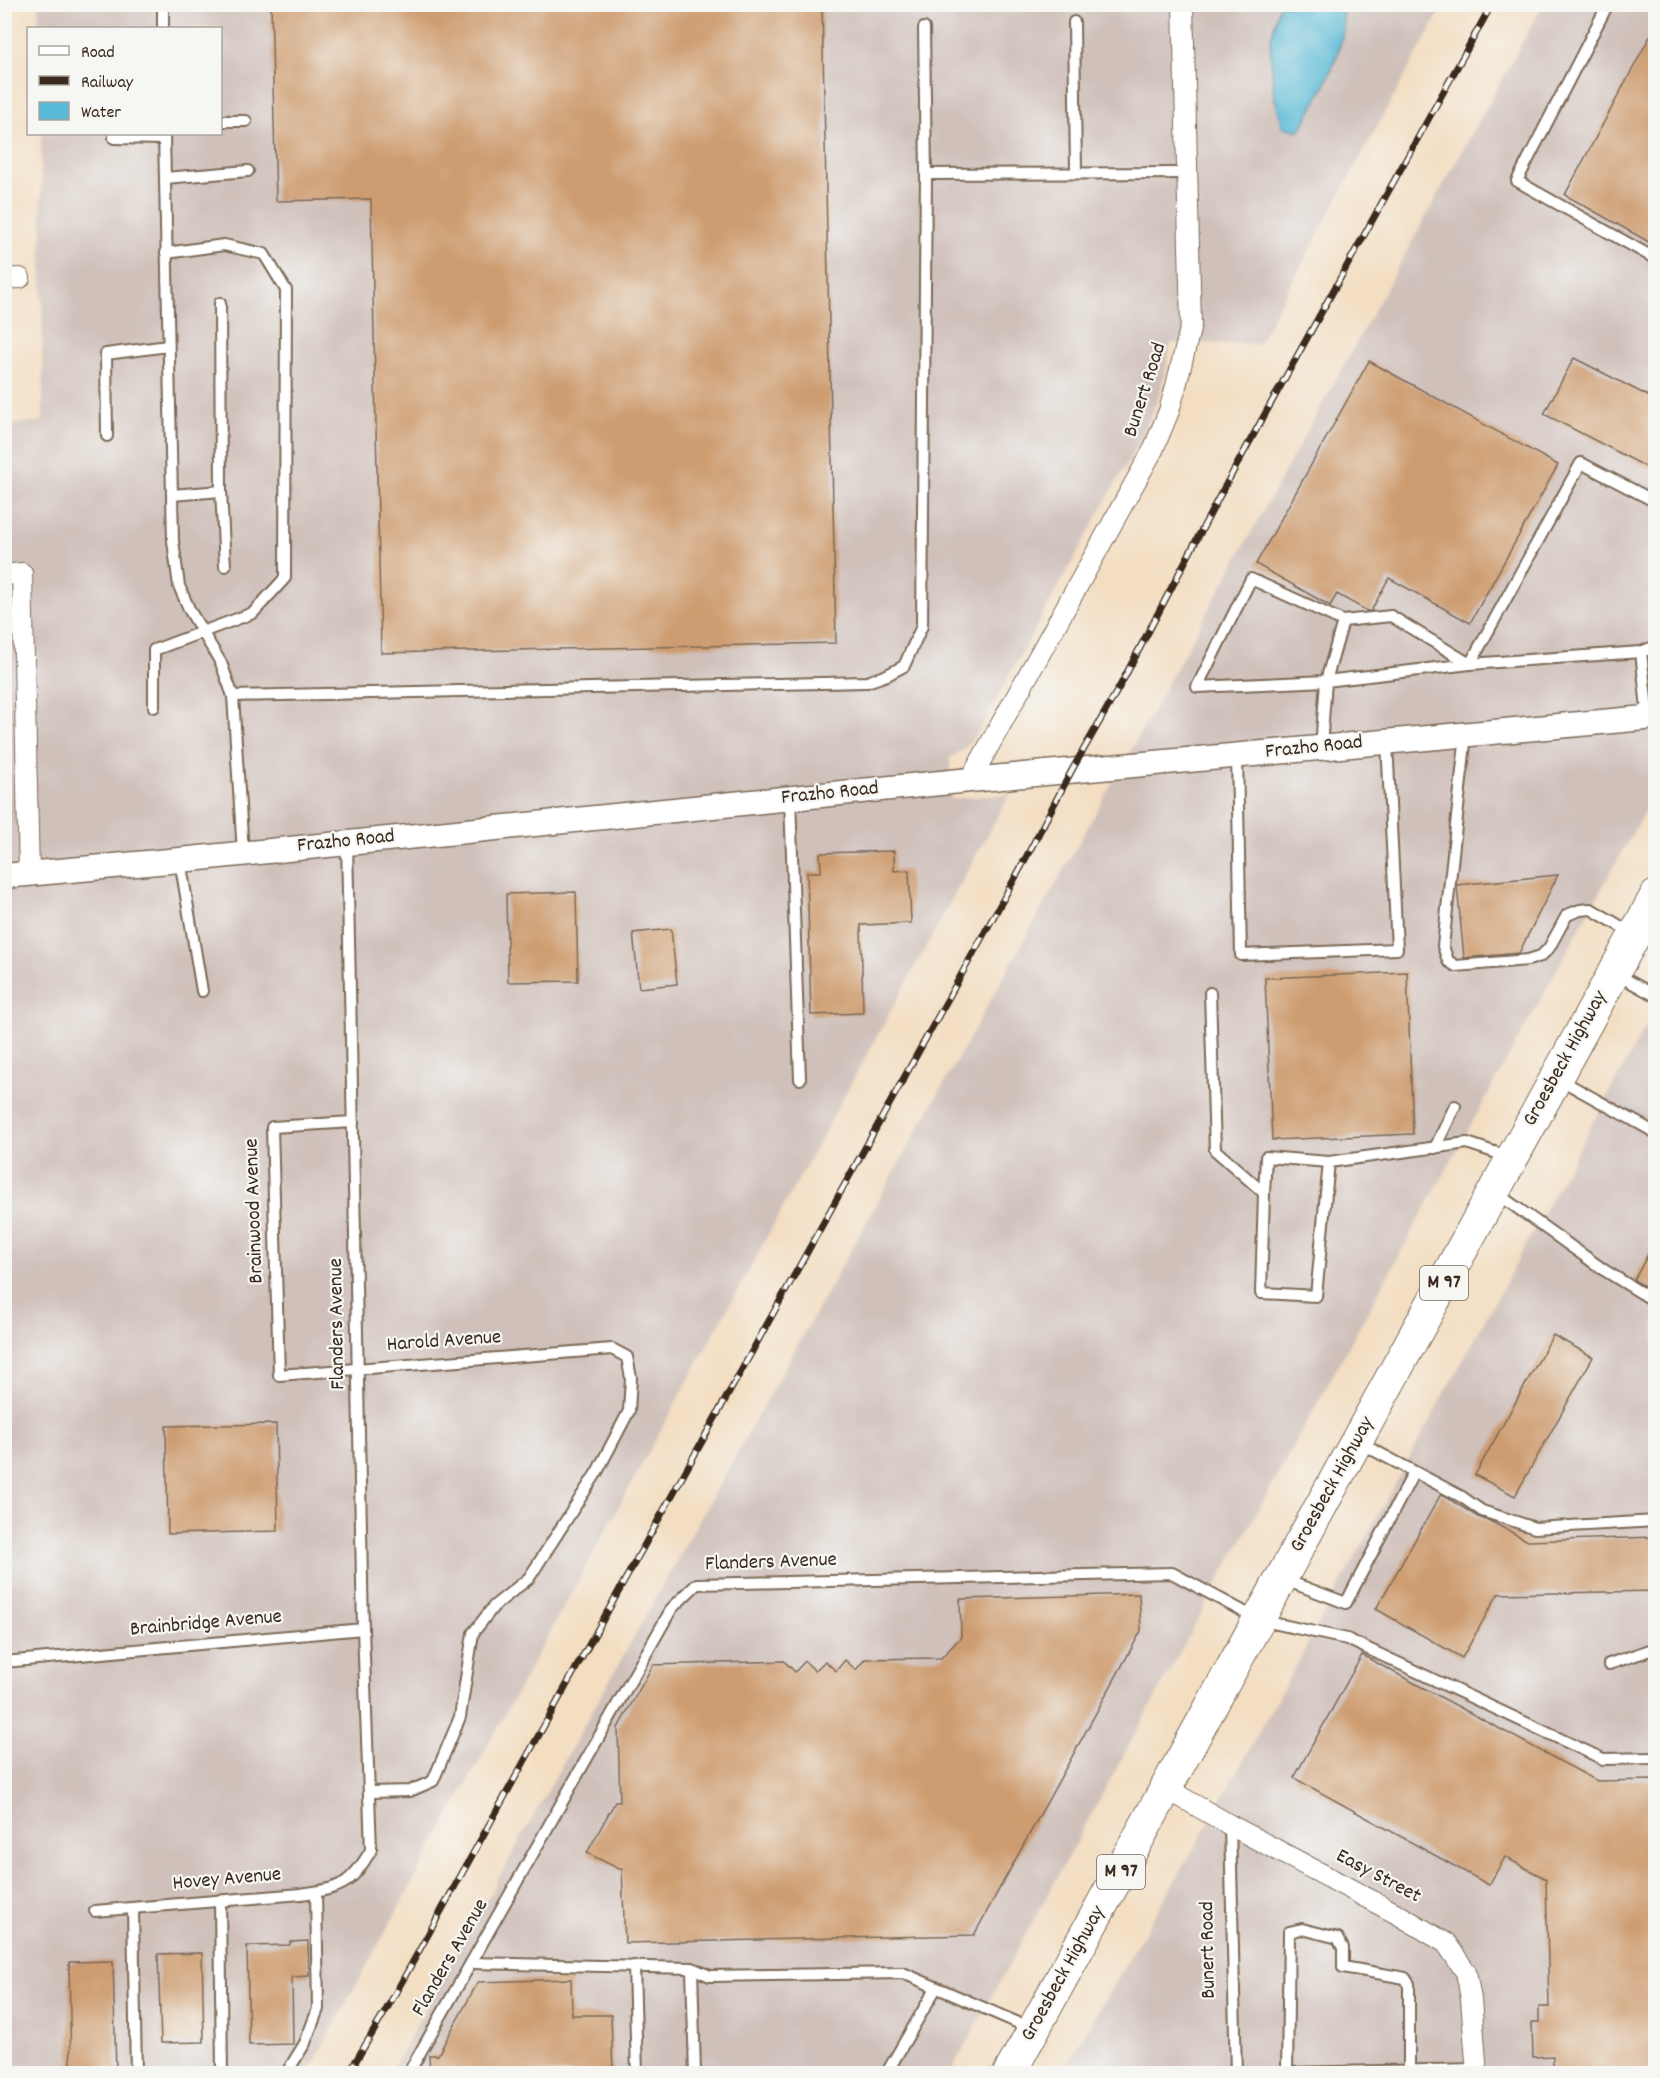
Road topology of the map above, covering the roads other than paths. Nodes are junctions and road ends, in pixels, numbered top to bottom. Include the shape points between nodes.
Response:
1 (163, 4) edge
2 (1182, 4) edge
3 (1608, 4) edge
4 (1074, 22) dead end
5 (163, 27) edge
6 (924, 28) dead end
7 (222, 121) edge
8 (246, 121) dead end
9 (114, 135) edge
10 (164, 136) edge
11 (248, 171) dead end
12 (1187, 172) junction
13 (1076, 173) junction
14 (926, 174) junction
15 (165, 178) junction
16 (166, 253) junction
17 (1656, 258) edge
18 (220, 303) dead end
19 (168, 346) junction
20 (107, 436) dead end
21 (220, 491) junction
22 (172, 495) junction
23 (1656, 502) edge
24 (225, 566) dead end
25 (13, 574) edge
26 (1343, 621) junction
27 (203, 631) junction
28 (1656, 646) edge
29 (1641, 652) junction
30 (1470, 664) junction
31 (1326, 681) junction
32 (232, 696) junction
33 (154, 707) dead end
34 (1652, 717) edge
35 (1466, 734) junction
36 (1387, 741) junction
37 (1321, 747) junction
38 (1237, 756) junction
39 (969, 780) junction
40 (790, 799) junction
41 (347, 842) junction
42 (243, 854) junction
43 (180, 860) junction
44 (30, 874) junction
45 (4, 876) edge
46 (1656, 896) edge
47 (1635, 934) junction
48 (1613, 973) junction
49 (202, 991) dead end
50 (1210, 993) dead end
51 (1656, 996) edge
52 (1556, 1077) junction
53 (800, 1079) dead end
54 (1455, 1106) dead end
55 (353, 1122) junction
56 (1656, 1133) edge
57 (1435, 1148) junction
58 (1512, 1158) junction
59 (1329, 1162) junction
60 (1494, 1192) junction
61 (1264, 1193) junction
62 (1656, 1302) edge
63 (358, 1368) junction
64 (279, 1376) joint
65 (1357, 1441) junction
66 (1414, 1472) junction
67 (1656, 1521) edge
68 (1281, 1579) junction
69 (1259, 1620) junction
70 (363, 1629) junction
71 (1656, 1648) edge
72 (4, 1662) edge
73 (1609, 1664) dead end
74 (1656, 1758) edge
75 (1167, 1789) junction
76 (370, 1792) junction
77 (1230, 1826) junction
78 (357, 1873) joint
79 (316, 1892) junction
80 (220, 1900) junction
81 (133, 1908) junction
82 (94, 1911) dead end
83 (471, 1963) junction
84 (634, 1966) junction
85 (692, 1968) junction
86 (936, 1988) junction
87 (1033, 2030) junction
88 (1477, 2071) edge
89 (1409, 2072) edge
90 (136, 2073) edge
91 (222, 2073) edge
92 (285, 2073) edge
93 (408, 2073) edge
94 (637, 2073) edge
95 (695, 2073) edge
96 (886, 2073) edge
97 (1009, 2073) edge
98 (1236, 2073) edge
99 (1287, 2073) edge

1 - 5 lane
2 - 12 street, Bunert Road
3 - 17 lane via 1517,181
4 - 13 lane
6 - 14 lane
7 - 8 lane
9 - 10 lane
10 - 15 lane
11 - 15 lane
12 - 13 lane
12 - 39 street, Bunert Road via 1191,325 1169,411 1153,450
13 - 14 lane
14 - 32 lane via 922,626 904,666 867,682
15 - 16 lane
16 - 19 lane
16 - 27 lane via 224,245 264,254 286,290 285,578 253,613
18 - 21 lane
19 - 20 lane via 106,354
19 - 22 lane
21 - 22 lane
21 - 24 lane
22 - 27 lane via 173,541 180,586
23 - 30 lane via 1581,463
25 - 44 street
26 - 30 lane via 1391,616
26 - 31 lane
26 - 31 lane via 1251,579 1197,687
27 - 32 lane via 221,663
27 - 33 lane via 154,650
28 - 29 lane
29 - 30 lane
29 - 34 lane
30 - 31 lane
31 - 37 lane
32 - 42 lane
34 - 35 street, Frazho Road
35 - 36 street, Frazho Road
35 - 47 lane via 1443,946 1448,961 1456,966 1541,956 1567,915 1580,909 1591,909
36 - 37 street, Frazho Road
36 - 38 lane via 1397,949 1241,955
37 - 38 street, Frazho Road
38 - 39 street, Frazho Road
39 - 40 street, Frazho Road
40 - 41 street, Frazho Road
40 - 53 lane
41 - 42 street, Frazho Road
41 - 55 lane, Flanders Avenue
42 - 43 street, Frazho Road
43 - 44 street, Frazho Road
43 - 49 lane
44 - 45 street, Frazho Road
46 - 47 main road, Groesbeck Highway / M 97
47 - 48 main road, Groesbeck Highway / M 97
48 - 51 lane
48 - 52 main road, Groesbeck Highway / M 97
50 - 61 lane via 1215,1150
52 - 56 lane
52 - 58 main road, Groesbeck Highway / M 97
54 - 57 lane
55 - 63 lane, Flanders Avenue
55 - 64 lane, Brainwood Avenue via 272,1127
57 - 58 lane via 1467,1143
57 - 59 lane
58 - 60 main road, Groesbeck Highway / M 97
59 - 61 lane via 1266,1157
59 - 61 lane via 1316,1296 1261,1293
60 - 62 lane
60 - 65 main road, Groesbeck Highway / M 97
63 - 64 lane, Harold Avenue
63 - 70 lane, Flanders Avenue
63 - 76 lane, Harold Avenue via 612,1349 627,1357 631,1378 629,1411 597,1472 529,1578 494,1606 472,1633 460,1717 433,1781 410,1791
65 - 66 lane
65 - 68 main road, Groesbeck Highway / M 97
66 - 67 lane via 1482,1511 1535,1527
66 - 68 lane via 1346,1603
68 - 69 main road, Groesbeck Highway / M 97
69 - 74 lane, Flanders Avenue via 1347,1639 1603,1759
69 - 75 main road, Groesbeck Highway / M 97
69 - 83 lane, Flanders Avenue via 1172,1573 697,1584 672,1608
70 - 72 lane, Brainbridge Avenue
70 - 76 lane, Flanders Avenue
71 - 73 lane
75 - 77 street, Easy Street
75 - 87 main road, Groesbeck Highway / M 97
76 - 78 lane, Flanders Avenue via 371,1850
77 - 88 street, Easy Street via 1446,1942 1466,1972
77 - 98 lane, Bunert Road
78 - 79 lane, Hovey Avenue via 334,1889
79 - 80 lane, Hovey Avenue
79 - 92 lane via 318,2009 304,2043
80 - 81 lane, Hovey Avenue
80 - 91 lane
81 - 82 lane, Hovey Avenue
81 - 90 lane
83 - 84 lane
83 - 93 lane, Flanders Avenue
84 - 85 lane
84 - 94 lane
85 - 86 lane via 710,1976 903,1973
85 - 95 lane
86 - 87 lane
86 - 96 lane
87 - 97 main road, Groesbeck Highway / M 97
88 - 89 lane
89 - 99 lane
89 - 99 lane via 1409,1984 1405,1978 1343,1966 1343,1948 1338,1938 1302,1929 1289,1932

